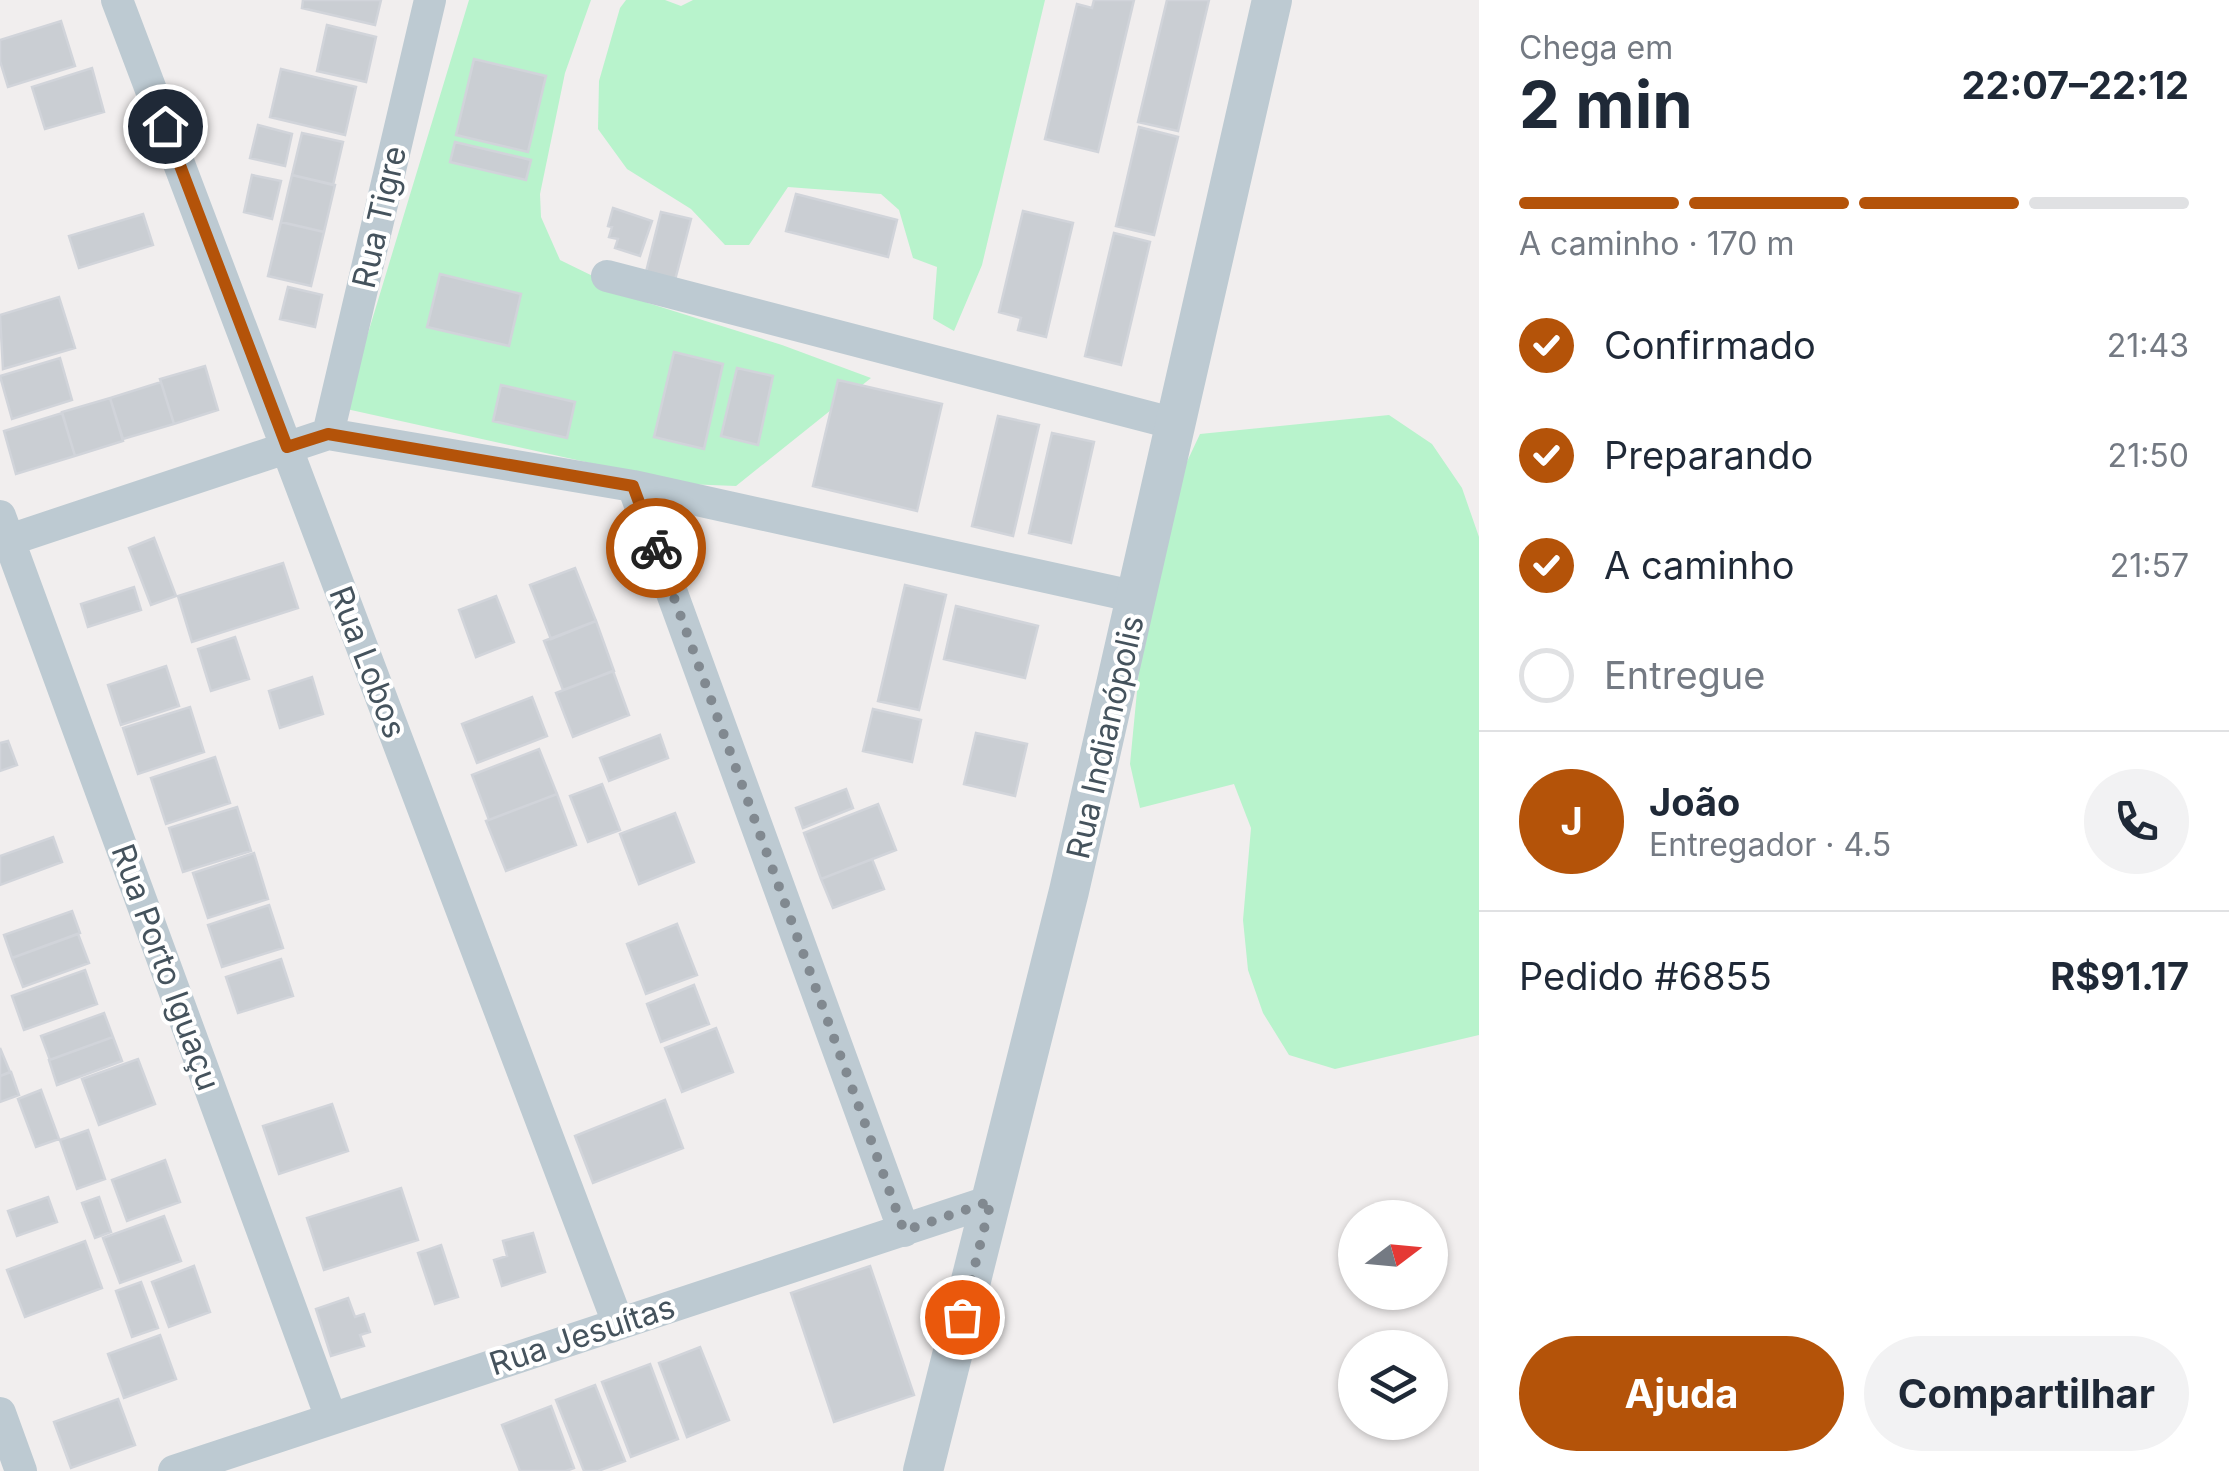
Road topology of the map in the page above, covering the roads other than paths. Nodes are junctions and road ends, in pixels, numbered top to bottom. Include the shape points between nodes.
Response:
1 (430, 0) edge
2 (1272, 0) edge
3 (124, 6) edge
4 (606, 276) dead end
5 (1176, 424) junction
6 (328, 434) junction
7 (287, 447) junction
8 (633, 486) junction
9 (3, 533) edge
10 (1136, 597) junction
11 (991, 1201) junction
12 (904, 1231) junction
13 (618, 1323) junction
14 (0, 1413) edge
15 (331, 1418) junction
16 (21, 1471) edge
17 (174, 1471) edge
18 (923, 1471) edge

1 - 6 street, Rua Tigre
2 - 5 street, Rua Indianópolis
3 - 7 street, Rua Lobos
4 - 5 street
5 - 10 street, Rua Indianópolis
6 - 7 street
6 - 8 street
7 - 9 street
7 - 13 street, Rua Lobos
8 - 10 street
8 - 12 street
9 - 15 street, Rua Porto Iguaçu
10 - 11 street, Rua Indianópolis
11 - 12 street, Rua Jesuítas
11 - 18 street, Rua Indianópolis
12 - 13 street, Rua Jesuítas
13 - 15 street, Rua Jesuítas
14 - 16 street
15 - 17 street, Rua Jesuítas

